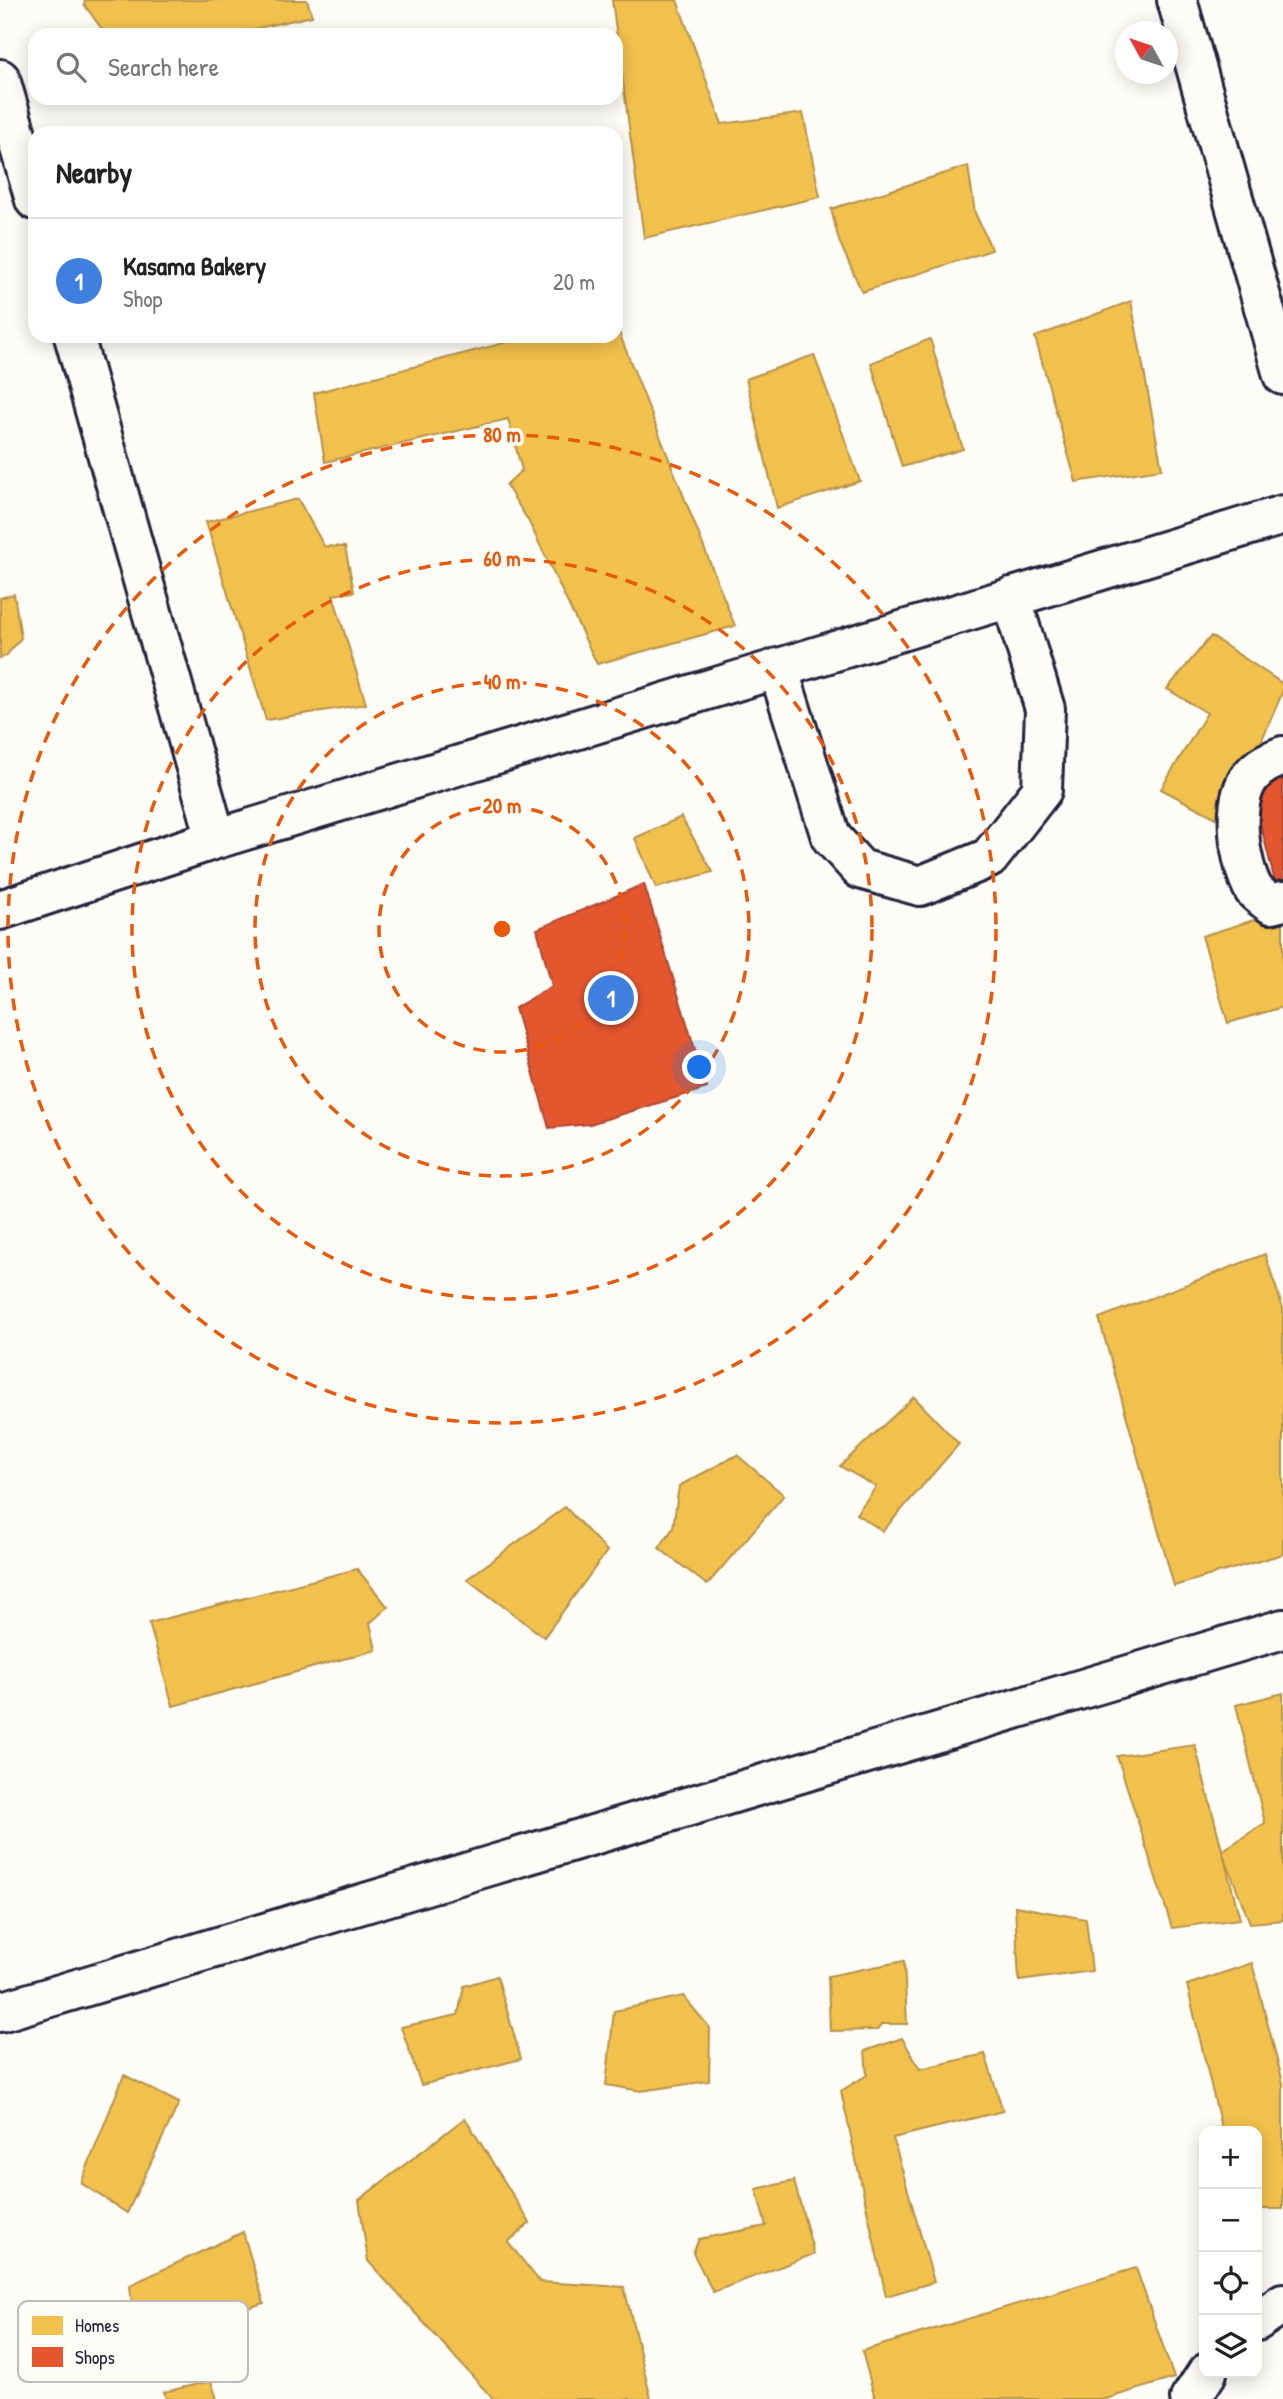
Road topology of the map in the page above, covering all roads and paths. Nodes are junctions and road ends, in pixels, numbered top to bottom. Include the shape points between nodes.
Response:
1 (1177, 0) edge
2 (0, 79) edge
3 (28, 176) edge
4 (76, 343) edge
5 (1283, 375) edge
6 (1283, 515) edge
7 (1012, 597) junction
8 (778, 668) junction
9 (1283, 757) edge
10 (216, 839) junction
11 (1283, 901) edge
12 (0, 910) edge
13 (1283, 1629) edge
14 (0, 2012) edge
15 (1283, 2303) edge
16 (1262, 2318) edge
17 (1204, 2378) edge
18 (1190, 2399) edge

1 - 5 street
2 - 3 street
4 - 10 street
6 - 7 street
7 - 8 street
7 - 8 street via 1045,709 1042,790 989,858 920,886 860,869 831,837
8 - 10 street
9 - 11 street via 1266,762 1250,777 1240,810 1238,843 1255,891 1270,904
10 - 12 street
13 - 14 street
15 - 16 street
17 - 18 street

